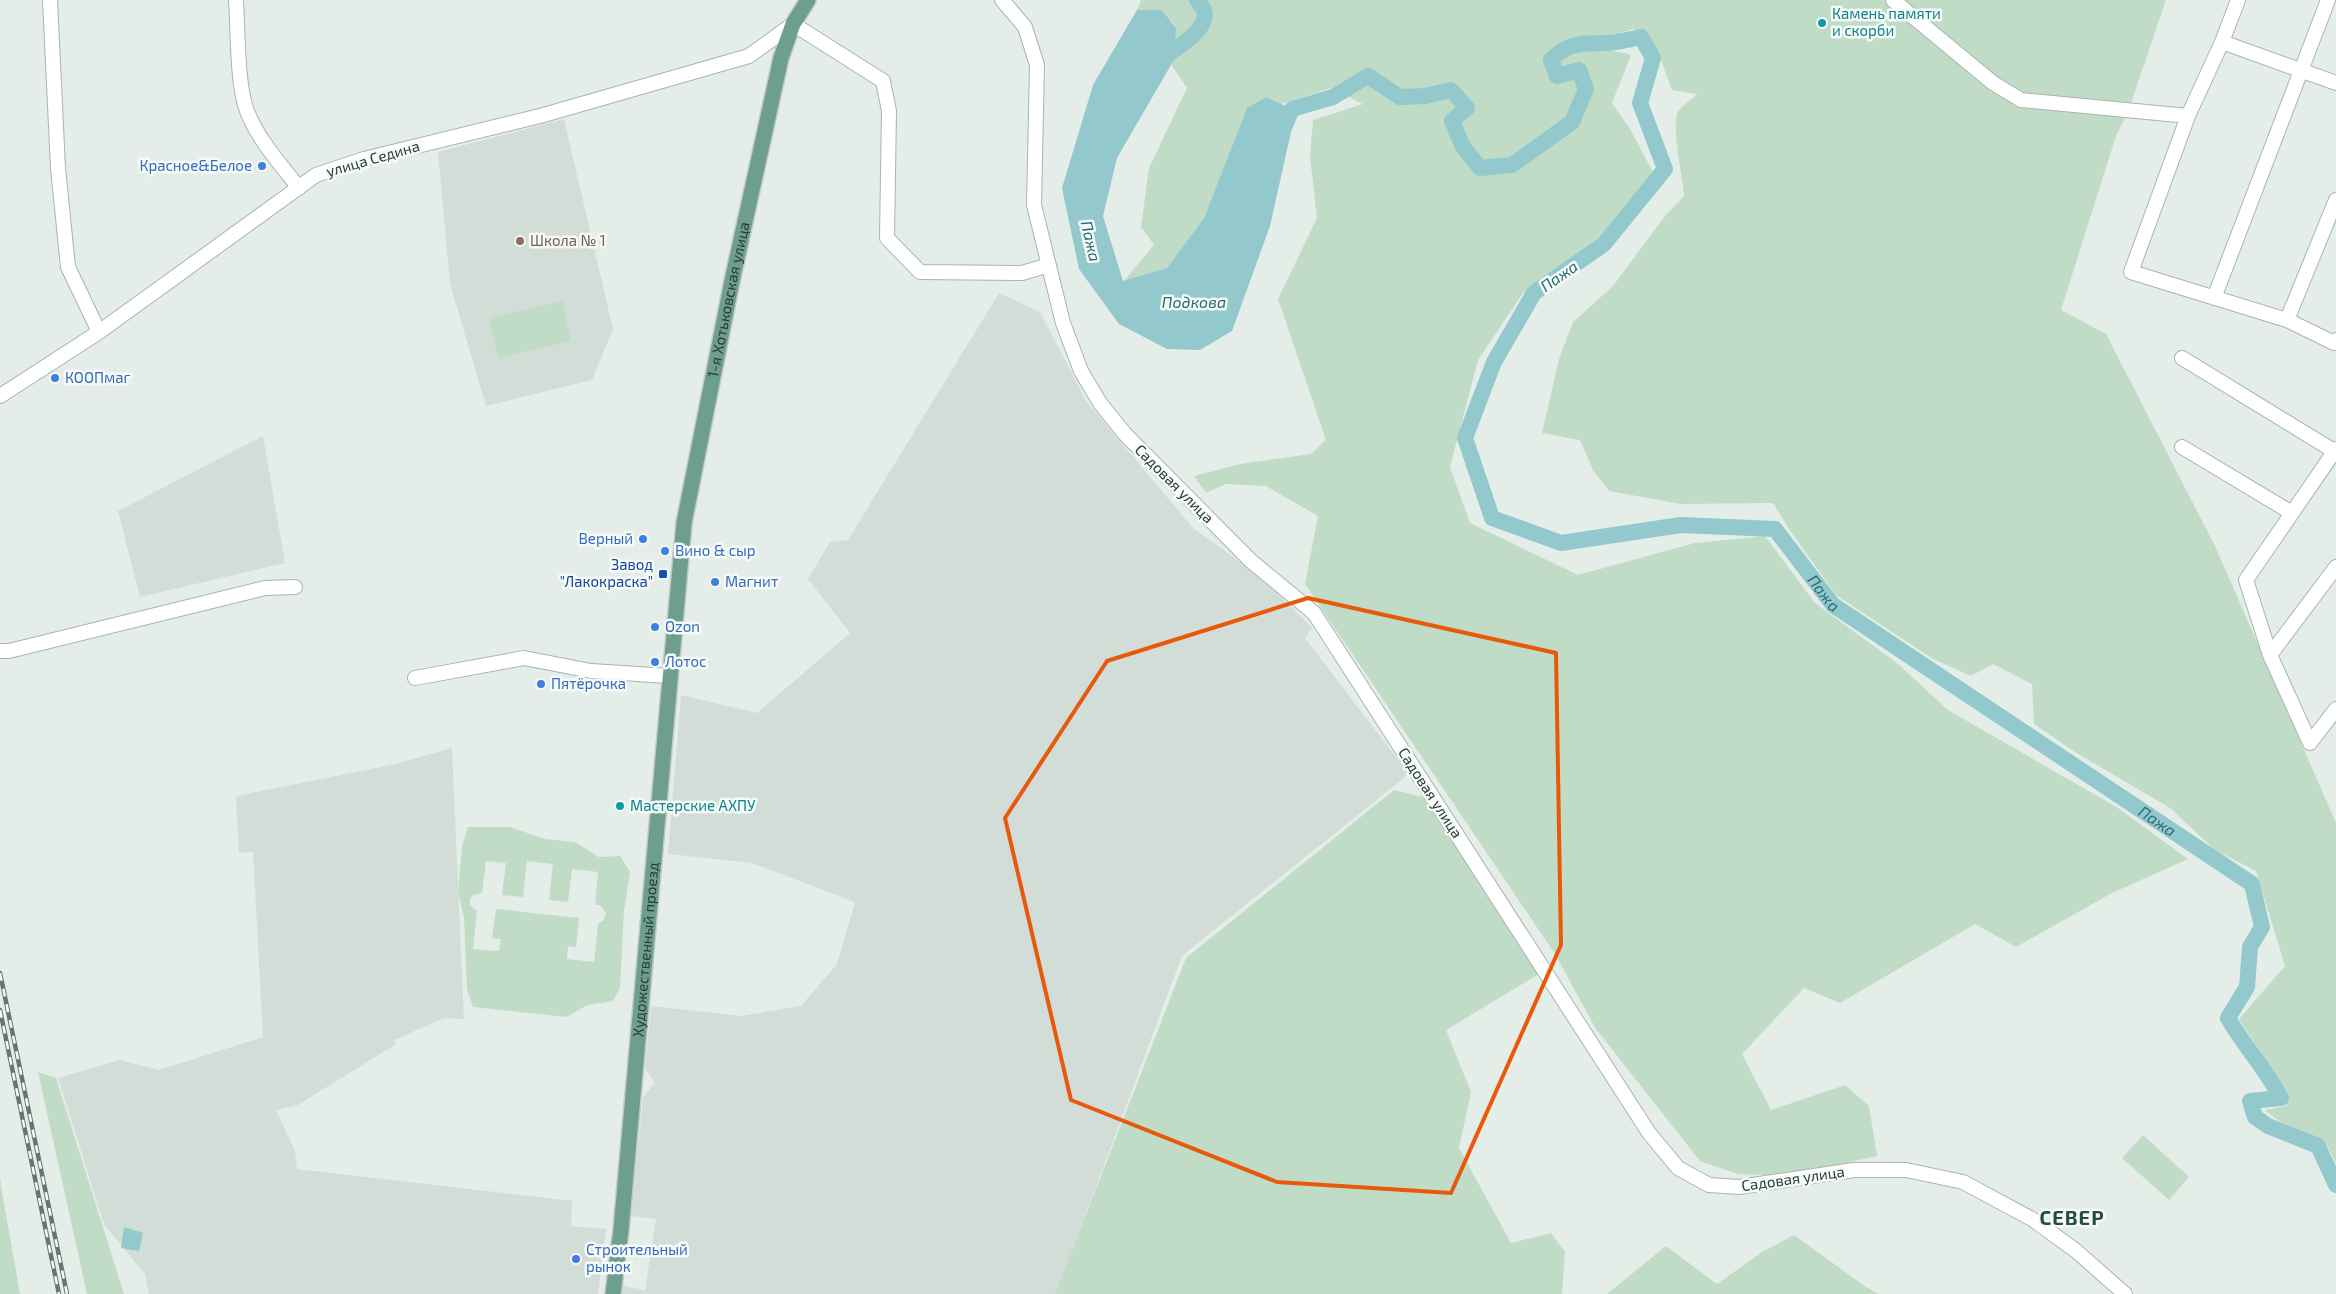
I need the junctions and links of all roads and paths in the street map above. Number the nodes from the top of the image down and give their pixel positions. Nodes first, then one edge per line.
1 (50, 0) edge
2 (236, 0) edge
3 (808, 0) edge
4 (1002, 0) edge
5 (1893, 0) edge
6 (2238, 0) edge
7 (2328, 0) edge
8 (793, 24) junction
9 (2222, 42) junction
10 (2302, 71) junction
11 (2336, 83) edge
12 (2188, 116) junction
13 (299, 188) junction
14 (2336, 200) edge
15 (1049, 265) junction
16 (2214, 298) junction
17 (2287, 320) junction
18 (99, 332) junction
19 (2336, 340) edge
20 (2182, 358) dead end
21 (0, 396) edge
22 (2182, 447) dead end
23 (2335, 450) edge
24 (2292, 513) junction
25 (2336, 567) edge
26 (295, 587) dead end
27 (675, 605) joint
28 (0, 651) edge
29 (2270, 655) junction
30 (669, 676) junction
31 (415, 678) dead end
32 (2336, 709) edge
33 (613, 1294) edge
34 (2125, 1294) edge

1 - 18 street
2 - 13 street
3 - 8 main road, 1-я Хотьковская улица
4 - 15 street, Садовая улица
5 - 12 street
6 - 9 street
7 - 10 street
8 - 13 street, улица Седина
8 - 15 street
8 - 27 main road, 1-я Хотьковская улица
9 - 10 street
9 - 12 street
10 - 11 street
10 - 16 street
12 - 16 street
13 - 18 street, улица Седина
14 - 17 street
15 - 34 street, Садовая улица
16 - 17 street
17 - 19 street
18 - 21 street, улица Седина
20 - 23 street
22 - 24 street
23 - 24 street
24 - 29 street
25 - 29 street
26 - 28 street
27 - 30 main road, Художественный проезд
29 - 32 street
30 - 31 street
30 - 33 main road, Художественный проезд

